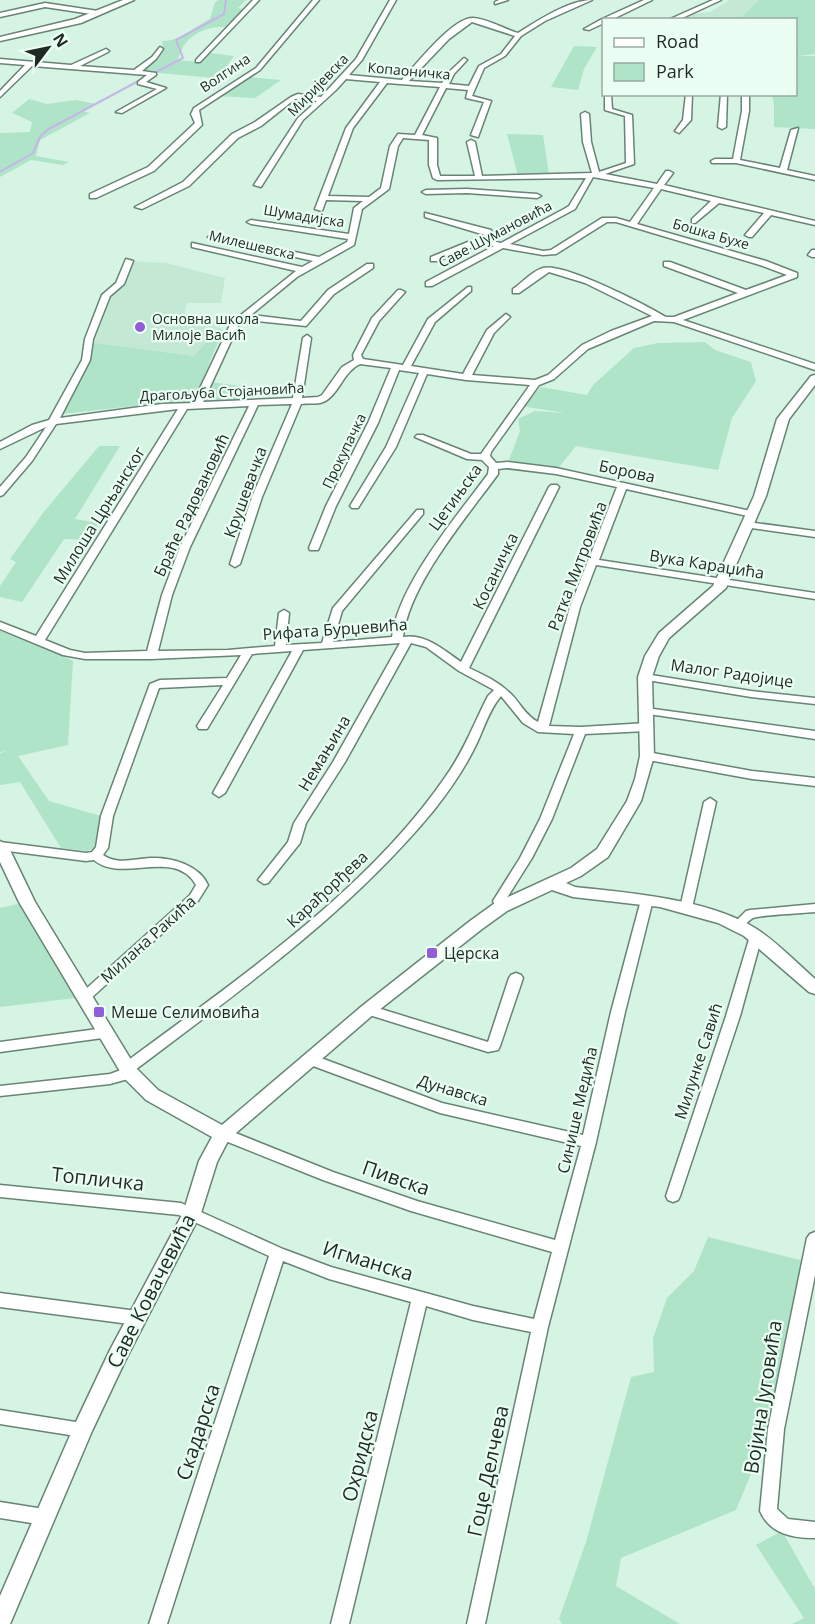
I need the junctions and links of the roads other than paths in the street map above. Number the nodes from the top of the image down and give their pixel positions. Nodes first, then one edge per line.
1 (130, 0) edge
2 (256, 0) edge
3 (316, 0) edge
4 (393, 0) edge
5 (505, 0) edge
6 (589, 0) edge
7 (649, 0) edge
8 (718, 0) edge
9 (40, 3) edge
10 (497, 3) dead end
11 (98, 13) junction
12 (0, 15) edge
13 (608, 18) edge
14 (676, 18) edge
15 (602, 21) edge
16 (587, 29) dead end
17 (519, 35) junction
18 (0, 39) edge
19 (160, 49) dead end
20 (106, 51) dead end
21 (464, 60) dead end
22 (198, 61) dead end
23 (0, 62) edge
24 (30, 64) junction
25 (73, 67) junction
26 (136, 72) junction
27 (344, 77) junction
28 (384, 82) junction
29 (404, 83) junction
30 (443, 87) junction
31 (471, 88) junction
32 (0, 95) edge
33 (608, 96) edge
34 (688, 96) edge
35 (724, 96) edge
36 (744, 96) edge
37 (321, 99) junction
38 (120, 111) dead end
39 (585, 114) dead end
40 (722, 127) dead end
41 (795, 130) dead end
42 (679, 131) dead end
43 (418, 135) junction
44 (715, 161) dead end
45 (735, 161) junction
46 (783, 172) junction
47 (669, 174) dead end
48 (593, 175) junction
49 (479, 177) junction
50 (815, 178) edge
51 (258, 185) dead end
52 (661, 187) junction
53 (541, 190) junction
54 (426, 192) dead end
55 (93, 196) dead end
56 (322, 198) junction
57 (367, 199) junction
58 (717, 200) junction
59 (139, 207) dead end
60 (319, 208) dead end
61 (769, 212) junction
62 (428, 215) dead end
63 (695, 221) dead end
64 (251, 222) dead end
65 (815, 223) edge
66 (632, 225) junction
67 (749, 234) dead end
68 (212, 237) dead end
69 (353, 237) junction
70 (479, 241) junction
71 (195, 245) dead end
72 (503, 245) junction
73 (434, 259) dead end
74 (320, 260) junction
75 (129, 261) dead end
76 (667, 264) dead end
77 (370, 266) dead end
78 (303, 270) junction
79 (429, 284) dead end
80 (468, 289) dead end
81 (516, 291) dead end
82 (402, 292) dead end
83 (746, 292) junction
84 (245, 317) junction
85 (506, 317) dead end
86 (663, 318) junction
87 (675, 320) junction
88 (307, 338) dead end
89 (359, 361) junction
90 (401, 366) junction
91 (815, 367) edge
92 (424, 371) junction
93 (466, 377) junction
94 (815, 378) edge
95 (536, 383) junction
96 (297, 402) junction
97 (254, 404) junction
98 (197, 405) junction
99 (184, 406) junction
100 (52, 422) junction
101 (420, 437) dead end
102 (0, 446) edge
103 (485, 457) junction
104 (494, 466) junction
105 (623, 485) junction
106 (554, 487) dead end
107 (0, 493) edge
108 (355, 506) dead end
109 (420, 512) dead end
110 (750, 519) junction
111 (815, 534) edge
112 (314, 548) dead end
113 (594, 562) junction
114 (235, 564) dead end
115 (723, 581) junction
116 (815, 596) edge
117 (284, 613) dead end
118 (0, 625) edge
119 (403, 639) junction
120 (39, 640) junction
121 (326, 646) junction
122 (299, 648) junction
123 (280, 649) junction
124 (248, 652) junction
125 (151, 656) junction
126 (463, 669) junction
127 (645, 677) junction
128 (230, 681) junction
129 (501, 690) junction
130 (815, 701) edge
131 (646, 711) junction
132 (203, 726) dead end
133 (647, 727) junction
134 (542, 729) junction
135 (581, 731) junction
136 (815, 735) edge
137 (647, 756) junction
138 (815, 782) edge
139 (219, 793) dead end
140 (710, 802) dead end
141 (0, 846) edge
142 (96, 855) junction
143 (264, 880) dead end
144 (553, 884) junction
145 (647, 900) junction
146 (501, 907) junction
147 (686, 908) junction
148 (815, 908) edge
149 (738, 925) junction
150 (756, 936) junction
151 (516, 978) dead end
152 (815, 988) edge
153 (84, 997) junction
154 (368, 1010) junction
155 (105, 1033) junction
156 (0, 1047) edge
157 (310, 1059) junction
158 (128, 1071) junction
159 (0, 1091) edge
160 (222, 1134) junction
161 (589, 1142) junction
162 (0, 1191) edge
163 (673, 1196) dead end
164 (192, 1213) junction
165 (815, 1238) edge
166 (560, 1248) junction
167 (278, 1253) junction
168 (420, 1299) junction
169 (0, 1300) edge
170 (137, 1318) junction
171 (540, 1327) junction
172 (0, 1417) edge
173 (82, 1430) junction
174 (0, 1510) edge
175 (44, 1517) junction
176 (815, 1530) edge
177 (0, 1622) edge
178 (158, 1624) edge
179 (340, 1624) edge
180 (476, 1624) edge

1 - 11 street
2 - 22 street
3 - 55 street, Волгина
4 - 27 street, Миријевска
5 - 10 street
6 - 17 street, Копаоничка
7 - 13 street
8 - 14 street
9 - 11 street
9 - 12 street
11 - 18 street
15 - 16 street
17 - 29 street
17 - 31 street, Копаоничка
19 - 26 street
20 - 25 street
21 - 30 street
23 - 24 street
24 - 25 street
24 - 32 street
25 - 26 street
26 - 38 street
27 - 28 street, Копаоничка
27 - 37 street, Миријевска
28 - 29 street, Копаоничка
28 - 56 street
29 - 30 street, Копаоничка
30 - 31 street, Копаоничка
30 - 43 street
31 - 49 street, Копаоничка
33 - 48 street
34 - 42 street
35 - 40 street
36 - 45 street
37 - 51 street, Миријевска
37 - 59 street
39 - 48 street
41 - 46 street
43 - 49 street
43 - 57 street
44 - 45 street
45 - 46 street
46 - 50 street
47 - 52 street
48 - 52 street
48 - 53 street
48 - 72 street, Саве Шумановића
49 - 53 street
52 - 58 street
52 - 66 street
53 - 54 street
56 - 57 street
56 - 60 street
57 - 69 street
58 - 61 street
58 - 63 street
61 - 65 street
61 - 67 street
62 - 70 street
64 - 69 street, Шумадијска
66 - 72 street, Бошка Бухе
66 - 83 street, Бошка Бухе
68 - 74 street
69 - 74 street
70 - 72 street, Бошка Бухе
70 - 73 street
71 - 78 street, Милешевска
72 - 79 street, Саве Шумановића
74 - 78 street
75 - 100 street
76 - 83 street
77 - 84 street
78 - 84 street
80 - 90 street, Прокупачка
81 - 86 street
82 - 89 street
83 - 87 street, Бошка Бухе
84 - 98 street
85 - 93 street
86 - 87 street
86 - 95 street
87 - 91 street
88 - 96 street, Крушевачка
89 - 90 street
89 - 96 street, Драгољуба Стојановића
90 - 92 street
90 - 112 street, Прокупачка
92 - 93 street
92 - 108 street
93 - 95 street
94 - 110 street, Саве Ковачевића
95 - 103 street, Цетињска
96 - 97 street, Драгољуба Стојановића
96 - 114 street, Крушевачка
97 - 98 street, Драгољуба Стојановића
97 - 125 street, Браће Радовановић
98 - 99 street, Драгољуба Стојановића
99 - 100 street, Драгољуба Стојановића
99 - 120 street, Милоша Црњанског
100 - 102 street, Драгољуба Стојановића
100 - 107 street
101 - 103 street
103 - 104 street, Цетињска
104 - 105 street, Борова
104 - 119 street, Цетињска
105 - 110 street, Борова
105 - 113 street, Ратка Митровића
106 - 126 street, Косаничка
109 - 121 street
110 - 111 street, Борова
110 - 115 street, Саве Ковачевића
113 - 115 street, Вука Караџића
113 - 134 street, Ратка Митровића
115 - 116 street, Вука Караџића
115 - 127 street, Саве Ковачевића
117 - 123 street
118 - 120 street, Рифата Бурџевића
119 - 121 street, Рифата Бурџевића
119 - 126 street, Рифата Бурџевића
119 - 143 street, Немањина
120 - 125 street, Рифата Бурџевића
121 - 122 street, Рифата Бурџевића
122 - 123 street, Рифата Бурџевића
122 - 139 street
123 - 124 street, Рифата Бурџевића
124 - 125 street, Рифата Бурџевића
124 - 128 street
126 - 129 street, Рифата Бурџевића
127 - 130 street, Малог Радојице
127 - 131 street, Саве Ковачевића
128 - 132 street
128 - 142 street
129 - 134 street, Рифата Бурџевића
129 - 158 street, Карађорђева
131 - 133 street, Саве Ковачевића
131 - 136 street
133 - 135 street
133 - 137 street, Саве Ковачевића
134 - 135 street
135 - 146 street
137 - 138 street
137 - 144 street, Саве Ковачевића
140 - 147 street
141 - 142 street
141 - 153 street, Милана Ракића
142 - 153 street, Милана Ракића
144 - 145 street
144 - 146 street, Саве Ковачевића
145 - 147 street
145 - 161 street, Синише Медића
146 - 154 street, Саве Ковачевића
147 - 149 street
148 - 149 street
149 - 150 street
150 - 152 street
150 - 163 street, Милунке Савић
151 - 154 street
153 - 155 street, Милана Ракића
154 - 157 street, Саве Ковачевића
155 - 156 street
155 - 158 street, Милана Ракића
157 - 160 street, Саве Ковачевића
157 - 161 street, Дунавска
158 - 159 street
158 - 160 street, Милана Ракића
160 - 164 street, Саве Ковачевића
160 - 166 street, Пивска
161 - 166 street, Синише Медића
162 - 164 street, Топличка
164 - 167 street, Игманска
164 - 170 street, Саве Ковачевића
165 - 176 street, Војина Југовића
166 - 171 street, Синише Медића
167 - 168 street, Игманска
167 - 178 street, Скадарска
168 - 171 street, Игманска
168 - 179 street, Охридска
169 - 170 street
170 - 173 street, Саве Ковачевића
171 - 180 street, Гоце Делчева
172 - 173 street
173 - 175 street, Саве Ковачевића
174 - 175 street
175 - 177 street, Саве Ковачевића

